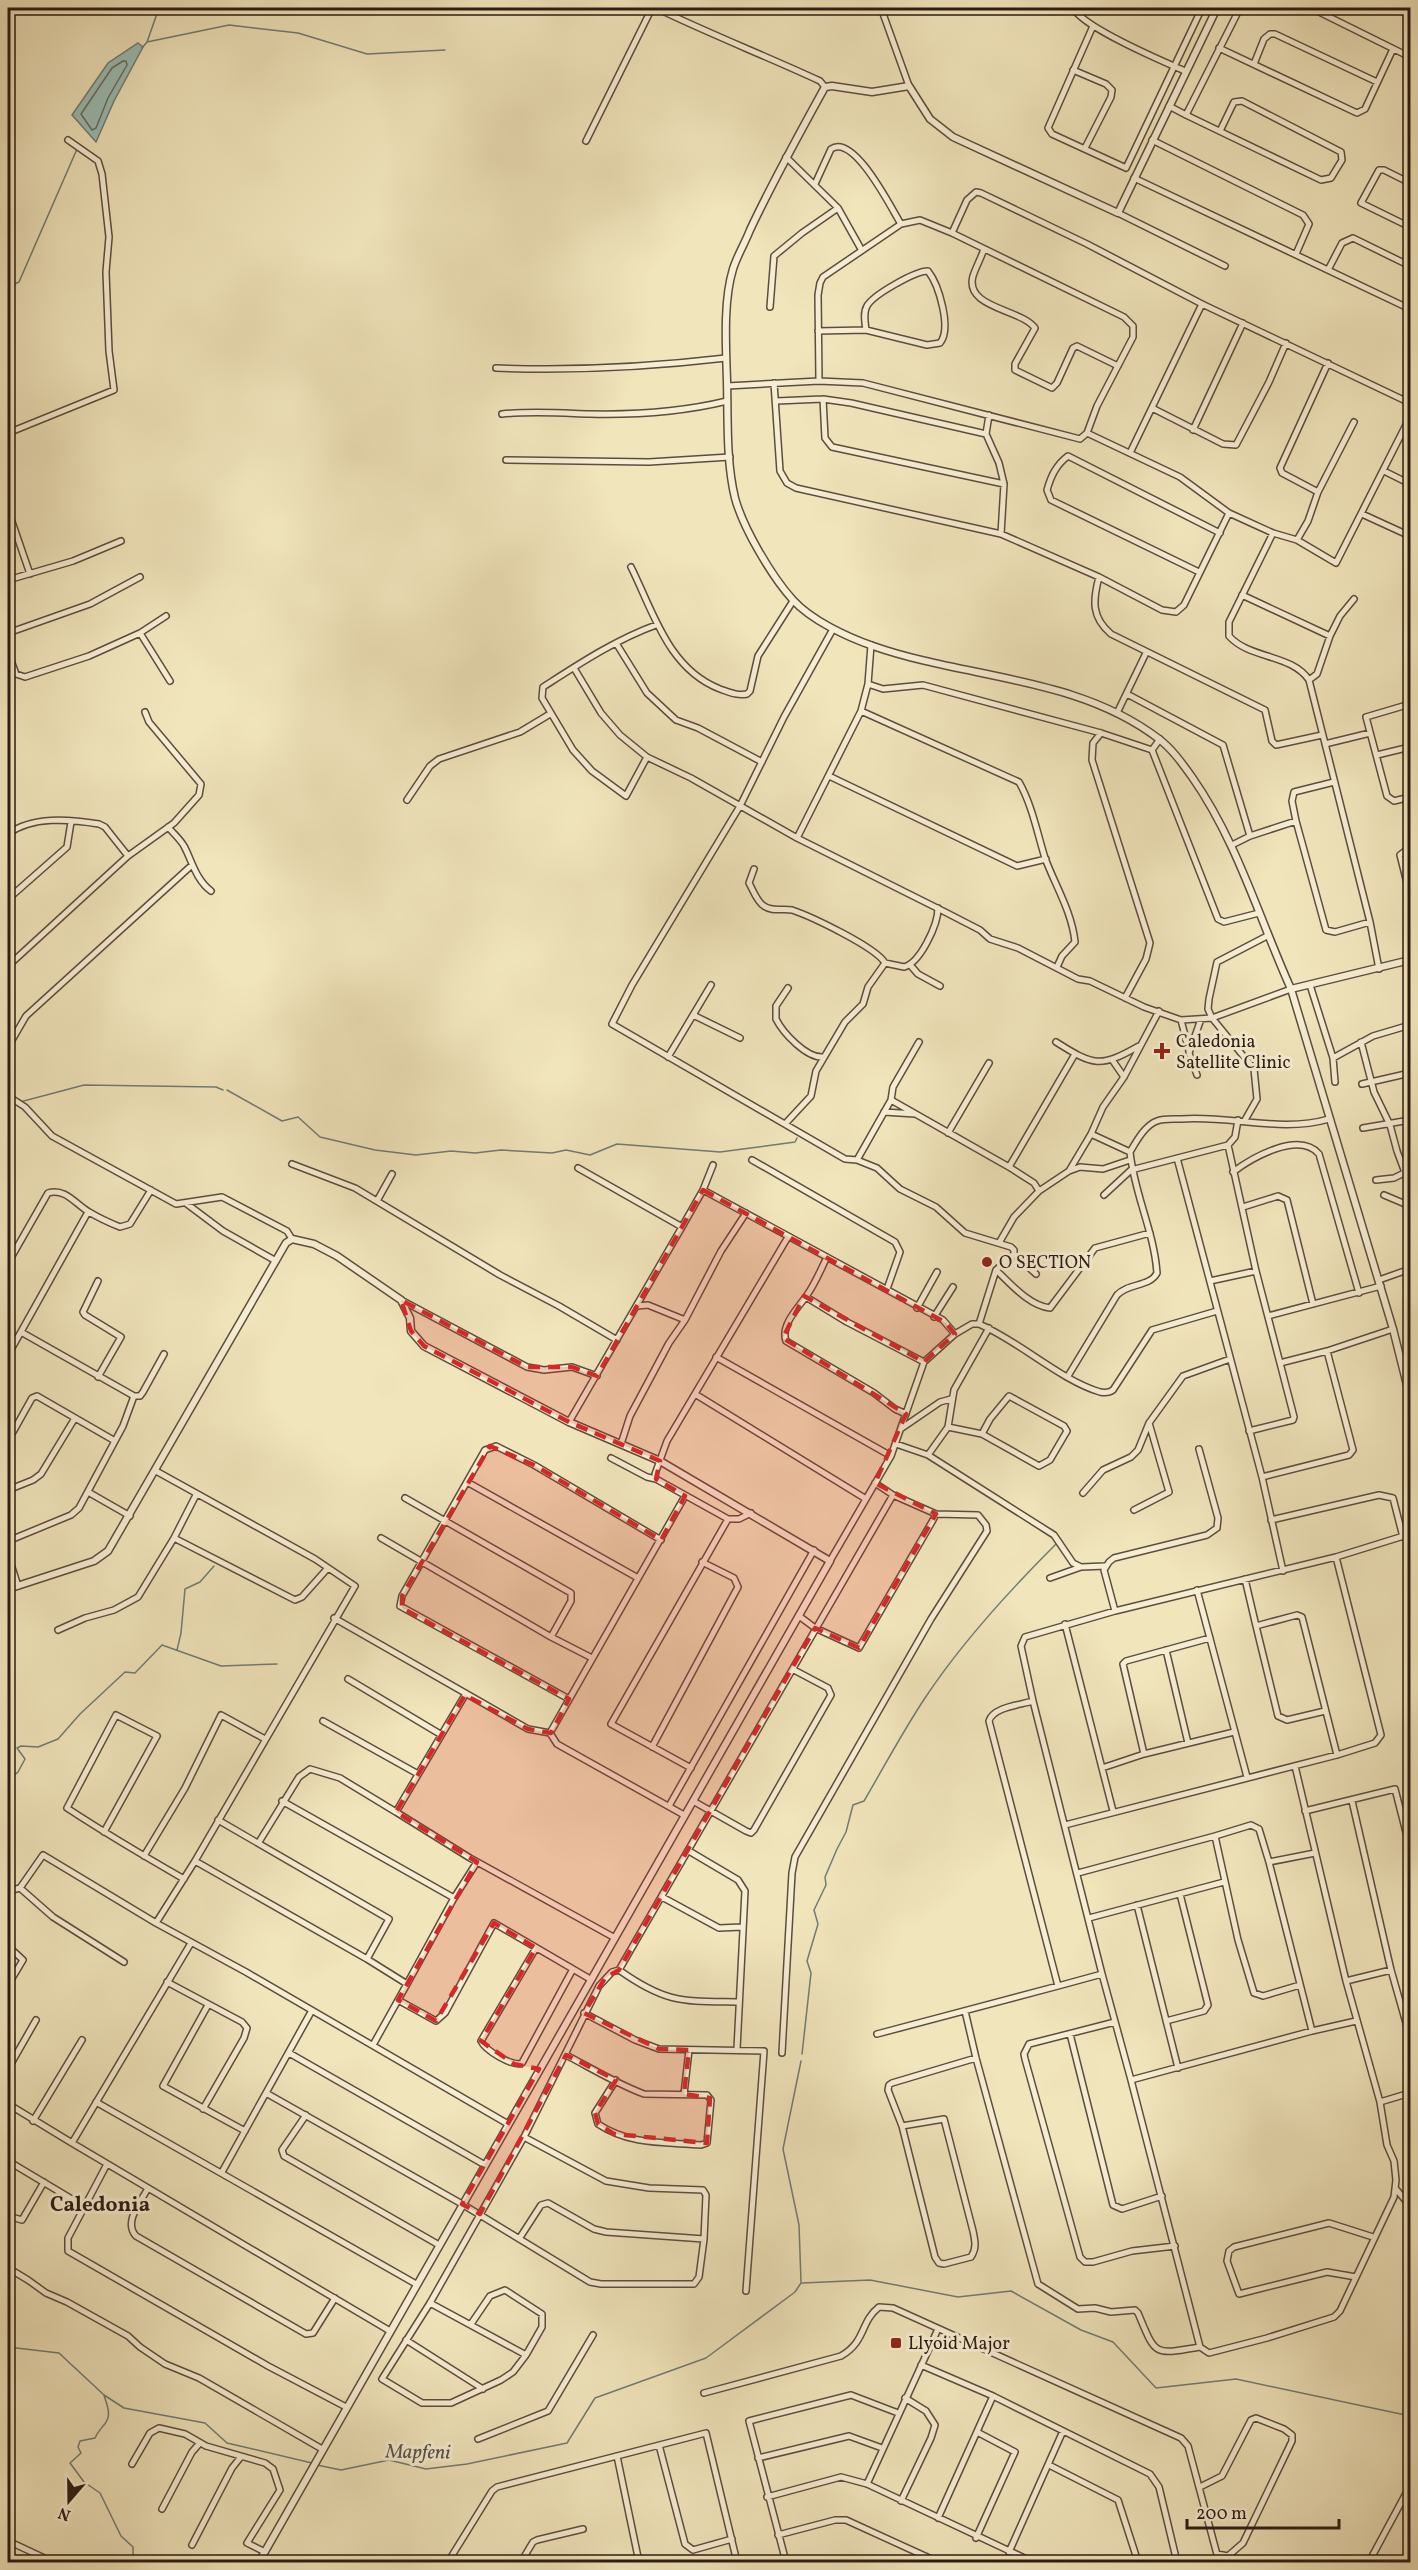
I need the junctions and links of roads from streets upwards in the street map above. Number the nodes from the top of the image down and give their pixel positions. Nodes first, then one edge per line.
1 (652, 8) edge
2 (656, 8) edge
3 (881, 8) edge
4 (1073, 8) edge
5 (1202, 8) edge
6 (1217, 8) edge
7 (1240, 8) edge
8 (1311, 8) edge
9 (1094, 26) junction
10 (1220, 48) junction
11 (1393, 49) junction
12 (1410, 57) edge
13 (1254, 64) junction
14 (1174, 66) junction
15 (1073, 70) junction
16 (1185, 71) junction
17 (1377, 82) junction
18 (909, 86) junction
19 (825, 87) junction
20 (1169, 106) junction
21 (1186, 114) junction
22 (1220, 131) junction
23 (68, 140) dead end
24 (1152, 140) junction
25 (586, 141) dead end
26 (1085, 148) junction
27 (786, 157) junction
28 (1134, 178) junction
29 (1410, 183) edge
30 (815, 184) junction
31 (838, 208) junction
32 (1118, 213) junction
33 (901, 224) junction
34 (1410, 226) edge
35 (952, 233) junction
36 (861, 249) junction
37 (984, 249) junction
38 (1296, 254) junction
39 (1225, 266) dead end
40 (1410, 266) edge
41 (1328, 270) junction
42 (1202, 304) junction
43 (770, 307) dead end
44 (1410, 309) edge
45 (1243, 323) junction
46 (866, 330) junction
47 (818, 332) junction
48 (1286, 343) junction
49 (726, 358) junction
50 (1328, 363) junction
51 (1118, 366) junction
52 (496, 369) dead end
53 (819, 381) junction
54 (774, 383) junction
55 (727, 386) junction
56 (823, 399) junction
57 (727, 401) junction
58 (776, 401) junction
59 (1410, 403) edge
60 (1152, 408) junction
61 (502, 414) dead end
62 (989, 415) junction
63 (1410, 417) edge
64 (1354, 423) dead end
65 (1408, 429) edge
66 (1193, 430) junction
67 (8, 433) edge
68 (1087, 433) junction
69 (986, 434) junction
70 (1130, 453) junction
71 (730, 457) junction
72 (506, 460) dead end
73 (1384, 471) junction
74 (1004, 484) junction
75 (1410, 484) edge
76 (1318, 492) junction
77 (8, 510) edge
78 (1229, 513) junction
79 (1362, 514) junction
80 (1220, 533) junction
81 (1273, 533) junction
82 (1001, 534) junction
83 (1410, 536) edge
84 (1297, 540) junction
85 (121, 541) dead end
86 (631, 567) dead end
87 (1199, 572) junction
88 (30, 574) junction
89 (140, 577) dead end
90 (1099, 577) junction
91 (8, 580) edge
92 (1242, 595) junction
93 (1354, 599) dead end
94 (794, 601) junction
95 (166, 616) dead end
96 (656, 625) junction
97 (833, 629) junction
98 (8, 633) edge
99 (140, 633) junction
100 (1330, 636) junction
101 (616, 643) junction
102 (870, 645) junction
103 (8, 652) edge
104 (1146, 653) junction
105 (574, 668) junction
106 (1309, 680) junction
107 (170, 681) dead end
108 (868, 684) junction
109 (1127, 694) junction
110 (1410, 704) edge
111 (861, 711) junction
112 (145, 712) dead end
113 (1117, 713) junction
114 (550, 714) junction
115 (1101, 732) junction
116 (1370, 733) junction
117 (1322, 735) junction
118 (1160, 740) junction
119 (1325, 744) junction
120 (1410, 747) edge
121 (1152, 750) junction
122 (1377, 755) junction
123 (647, 757) junction
124 (762, 762) junction
125 (829, 776) junction
126 (1334, 782) junction
127 (1410, 797) edge
128 (407, 800) dead end
129 (740, 806) junction
130 (1296, 821) junction
131 (71, 822) junction
132 (168, 827) junction
133 (8, 834) edge
134 (1250, 836) junction
135 (797, 838) junction
136 (1232, 845) junction
137 (1410, 847) edge
138 (128, 856) junction
139 (1046, 860) junction
140 (192, 865) junction
141 (754, 869) dead end
142 (211, 891) dead end
143 (1410, 895) edge
144 (8, 899) edge
145 (938, 908) junction
146 (945, 912) junction
147 (1258, 913) junction
148 (938, 917) junction
149 (1370, 922) junction
150 (1267, 936) junction
151 (1410, 960) edge
152 (885, 963) junction
153 (8, 966) edge
154 (911, 966) junction
155 (1057, 967) junction
156 (1379, 969) junction
157 (711, 985) dead end
158 (1310, 985) junction
159 (940, 986) dead end
160 (788, 988) dead end
161 (1291, 989) junction
162 (1125, 999) junction
163 (1158, 1011) junction
164 (693, 1015) junction
165 (1212, 1018) junction
166 (1201, 1019) junction
167 (1181, 1020) junction
168 (1410, 1025) edge
169 (740, 1038) dead end
170 (919, 1042) dead end
171 (1056, 1042) dead end
172 (1361, 1042) junction
173 (1140, 1046) junction
174 (8, 1047) edge
175 (1189, 1053) junction
176 (1075, 1054) junction
177 (668, 1057) junction
178 (824, 1057) junction
179 (1333, 1058) junction
180 (1113, 1061) junction
181 (989, 1063) dead end
182 (1410, 1073) edge
183 (1197, 1076) dead end
184 (1124, 1077) junction
185 (1335, 1082) dead end
186 (1371, 1082) junction
187 (1362, 1084) dead end
188 (8, 1096) edge
189 (891, 1100) junction
190 (884, 1112) junction
191 (916, 1114) junction
192 (1329, 1119) junction
193 (1238, 1120) junction
194 (1245, 1120) junction
195 (1410, 1120) edge
196 (785, 1124) junction
197 (1390, 1125) junction
198 (1364, 1128) dead end
199 (948, 1133) junction
200 (1091, 1134) junction
201 (1228, 1145) junction
202 (1130, 1152) junction
203 (1177, 1158) junction
204 (752, 1160) dead end
205 (857, 1160) junction
206 (1130, 1160) junction
207 (292, 1164) dead end
208 (713, 1166) dead end
209 (1009, 1167) junction
210 (578, 1168) dead end
211 (1131, 1170) junction
212 (1408, 1170) edge
213 (1069, 1171) junction
214 (1233, 1172) junction
215 (393, 1174) dead end
216 (1376, 1180) dead end
217 (1410, 1186) edge
218 (151, 1190) junction
219 (703, 1190) junction
220 (1039, 1191) junction
221 (1104, 1195) dead end
222 (1384, 1195) dead end
223 (377, 1201) junction
224 (187, 1204) junction
225 (1410, 1206) edge
226 (1243, 1207) junction
227 (88, 1212) junction
228 (746, 1213) junction
229 (682, 1227) junction
230 (1150, 1233) junction
231 (788, 1237) junction
232 (292, 1239) junction
233 (999, 1243) junction
234 (1014, 1254) junction
235 (827, 1257) junction
236 (276, 1261) junction
237 (8, 1263) edge
238 (1410, 1269) edge
239 (996, 1270) junction
240 (1256, 1271) junction
241 (937, 1272) dead end
242 (1036, 1274) dead end
243 (98, 1281) dead end
244 (1210, 1281) junction
245 (1380, 1283) junction
246 (953, 1287) dead end
247 (887, 1289) junction
248 (1359, 1293) junction
249 (806, 1297) junction
250 (401, 1300) junction
251 (1313, 1304) junction
252 (637, 1306) junction
253 (917, 1308) junction
254 (1217, 1311) junction
255 (1268, 1316) junction
256 (934, 1317) junction
257 (685, 1320) junction
258 (979, 1324) junction
259 (989, 1328) junction
260 (1393, 1329) junction
261 (21, 1332) junction
262 (955, 1334) junction
263 (617, 1340) junction
264 (1327, 1351) junction
265 (164, 1354) dead end
266 (8, 1355) edge
267 (716, 1357) junction
268 (1230, 1359) junction
269 (924, 1362) junction
270 (1280, 1363) junction
271 (597, 1376) junction
272 (1068, 1376) junction
273 (98, 1377) junction
274 (695, 1394) junction
275 (134, 1396) junction
276 (1410, 1397) edge
277 (951, 1400) junction
278 (906, 1414) junction
279 (75, 1418) junction
280 (569, 1422) junction
281 (1149, 1423) junction
282 (948, 1427) junction
283 (902, 1428) junction
284 (1249, 1431) junction
285 (982, 1434) junction
286 (8, 1438) edge
287 (115, 1441) junction
288 (621, 1444) junction
289 (896, 1444) junction
290 (1199, 1449) dead end
291 (928, 1455) junction
292 (891, 1456) junction
293 (611, 1458) dead end
294 (660, 1461) junction
295 (156, 1471) junction
296 (1262, 1477) junction
297 (656, 1479) junction
298 (467, 1482) junction
299 (875, 1483) junction
300 (8, 1490) edge
301 (88, 1491) junction
302 (1083, 1493) dead end
303 (196, 1495) junction
304 (893, 1495) junction
305 (685, 1496) junction
306 (405, 1498) dead end
307 (866, 1498) junction
308 (1134, 1510) dead end
309 (751, 1513) junction
310 (936, 1514) junction
311 (130, 1516) junction
312 (728, 1519) junction
313 (1271, 1520) junction
314 (445, 1521) junction
315 (1410, 1534) edge
316 (1403, 1537) junction
317 (174, 1538) junction
318 (381, 1538) dead end
319 (660, 1540) junction
320 (8, 1541) edge
321 (814, 1550) junction
322 (8, 1555) edge
323 (1336, 1557) junction
324 (830, 1561) junction
325 (702, 1562) junction
326 (422, 1563) junction
327 (1105, 1566) junction
328 (1081, 1567) junction
329 (327, 1569) junction
330 (1283, 1571) junction
331 (638, 1578) junction
332 (1050, 1578) dead end
333 (1245, 1579) junction
334 (18, 1586) junction
335 (8, 1589) edge
336 (1197, 1590) junction
337 (1114, 1611) junction
338 (799, 1616) junction
339 (334, 1618) junction
340 (1065, 1624) junction
341 (1256, 1626) junction
342 (816, 1628) junction
343 (57, 1630) dead end
344 (551, 1637) junction
345 (1210, 1638) junction
346 (1166, 1650) junction
347 (592, 1658) junction
348 (794, 1670) junction
349 (348, 1679) dead end
350 (465, 1695) junction
351 (569, 1699) junction
352 (1033, 1701) junction
353 (1325, 1711) junction
354 (323, 1721) dead end
355 (1234, 1732) junction
356 (550, 1733) junction
357 (441, 1734) junction
358 (265, 1738) junction
359 (1188, 1743) junction
360 (652, 1747) junction
361 (1144, 1754) junction
362 (1338, 1755) junction
363 (1295, 1766) junction
364 (691, 1768) junction
365 (1102, 1768) junction
366 (418, 1774) junction
367 (1247, 1777) junction
368 (282, 1801) junction
369 (693, 1801) junction
370 (1352, 1801) junction
371 (669, 1806) junction
372 (1113, 1811) junction
373 (1305, 1811) junction
374 (396, 1812) junction
375 (712, 1812) junction
376 (684, 1815) junction
377 (1407, 1819) edge
378 (218, 1820) junction
379 (1065, 1825) junction
380 (104, 1832) junction
381 (1215, 1836) junction
382 (259, 1842) junction
383 (1410, 1848) edge
384 (689, 1851) junction
385 (1315, 1853) junction
386 (144, 1856) junction
387 (195, 1861) junction
388 (477, 1862) junction
389 (1269, 1862) junction
390 (1078, 1873) junction
391 (184, 1879) junction
392 (1224, 1882) junction
393 (20, 1888) junction
394 (8, 1891) edge
395 (1180, 1894) junction
396 (662, 1897) junction
397 (454, 1898) junction
398 (1137, 1905) junction
399 (1089, 1918) junction
400 (156, 1923) junction
401 (742, 1928) junction
402 (615, 1938) junction
403 (191, 1943) junction
404 (8, 1946) edge
405 (536, 1948) junction
406 (367, 1959) junction
407 (124, 1962) dead end
408 (573, 1969) junction
409 (619, 1970) junction
410 (1392, 1970) junction
411 (1102, 1974) junction
412 (591, 1979) junction
413 (1346, 1981) junction
414 (167, 1982) junction
415 (407, 1984) junction
416 (8, 1985) edge
417 (1300, 1985) junction
418 (1058, 1986) junction
419 (398, 2000) junction
420 (739, 2002) junction
421 (208, 2005) junction
422 (965, 2011) junction
423 (311, 2012) junction
424 (584, 2013) junction
425 (36, 2020) dead end
426 (1166, 2021) junction
427 (1356, 2021) junction
428 (1115, 2022) junction
429 (1312, 2031) junction
430 (877, 2034) dead end
431 (1070, 2034) junction
432 (1410, 2037) edge
433 (82, 2040) dead end
434 (373, 2045) junction
435 (737, 2049) junction
436 (689, 2050) junction
437 (289, 2053) junction
438 (783, 2053) dead end
439 (566, 2055) junction
440 (976, 2058) junction
441 (1179, 2068) junction
442 (8, 2069) edge
443 (616, 2080) junction
444 (1131, 2080) junction
445 (266, 2093) junction
446 (1410, 2093) edge
447 (684, 2094) junction
448 (96, 2102) junction
449 (1380, 2103) junction
450 (8, 2104) edge
451 (203, 2109) junction
452 (306, 2115) junction
453 (33, 2121) junction
454 (508, 2124) junction
455 (902, 2126) junction
456 (245, 2131) junction
457 (525, 2137) junction
458 (72, 2143) junction
459 (8, 2162) edge
460 (107, 2164) junction
461 (485, 2165) junction
462 (222, 2172) junction
463 (44, 2182) junction
464 (148, 2188) junction
465 (1396, 2189) junction
466 (1162, 2196) junction
467 (462, 2204) junction
468 (1410, 2206) edge
469 (85, 2207) junction
470 (480, 2214) junction
471 (8, 2216) edge
472 (1373, 2237) junction
473 (519, 2239) junction
474 (704, 2239) junction
475 (438, 2245) junction
476 (1174, 2246) junction
477 (8, 2268) edge
478 (1356, 2277) junction
479 (416, 2284) junction
480 (746, 2291) dead end
481 (335, 2298) junction
482 (430, 2303) junction
483 (471, 2324) junction
484 (938, 2329) junction
485 (390, 2331) junction
486 (593, 2335) dead end
487 (406, 2340) junction
488 (1200, 2347) junction
489 (526, 2355) junction
490 (921, 2365) junction
491 (483, 2389) junction
492 (704, 2393) dead end
493 (993, 2396) junction
494 (906, 2398) junction
495 (346, 2407) junction
496 (898, 2413) junction
497 (1063, 2431) junction
498 (977, 2432) junction
499 (478, 2439) dead end
500 (199, 2444) junction
501 (659, 2445) junction
502 (882, 2448) junction
503 (322, 2449) junction
504 (617, 2456) junction
505 (240, 2458) junction
506 (758, 2458) junction
507 (132, 2464) dead end
508 (1049, 2465) junction
509 (867, 2484) junction
510 (1410, 2486) edge
511 (1200, 2487) junction
512 (767, 2497) junction
513 (901, 2501) junction
514 (162, 2509) dead end
515 (938, 2518) junction
516 (583, 2529) dead end
517 (778, 2535) junction
518 (976, 2538) junction
519 (732, 2539) junction
520 (8, 2541) edge
521 (192, 2545) dead end
522 (265, 2552) junction
523 (1009, 2552) junction
524 (1217, 2554) junction
525 (53, 2562) edge
526 (259, 2562) edge
527 (448, 2562) edge
528 (521, 2562) edge
529 (638, 2562) edge
530 (737, 2562) edge
531 (786, 2562) edge
532 (938, 2562) edge
533 (1033, 2562) edge
534 (1138, 2562) edge
535 (1177, 2562) edge
536 (1219, 2562) edge
537 (1369, 2562) edge

1 - 25 street
2 - 19 street
3 - 18 street
4 - 9 street
5 - 14 street
6 - 16 street
7 - 10 street
8 - 11 street
9 - 14 street
9 - 15 street
10 - 13 street
10 - 21 street
11 - 12 street
11 - 17 street
13 - 17 street
13 - 17 street
14 - 16 street
14 - 26 street
15 - 26 street
15 - 26 street
16 - 20 street
18 - 19 street
18 - 32 street
19 - 27 street
20 - 21 street
20 - 24 street
21 - 22 street
22 - 22 street
23 - 67 street
24 - 28 street
24 - 38 street
27 - 30 street
27 - 49 street
28 - 32 street
28 - 38 street
29 - 34 street
30 - 31 street
30 - 33 street
31 - 36 street
31 - 43 street
32 - 39 street
33 - 35 street
33 - 36 street
35 - 37 street
35 - 42 street
36 - 47 street
37 - 51 street
37 - 51 street
38 - 41 street
40 - 41 street
41 - 44 street
42 - 45 street
42 - 60 street
45 - 48 street
45 - 66 street
46 - 46 street
46 - 47 street
47 - 53 street
48 - 50 street
48 - 66 street
49 - 52 street
49 - 55 street
50 - 59 street
50 - 76 street
51 - 68 street
53 - 54 street
53 - 62 street
54 - 55 street
54 - 58 street
55 - 57 street
56 - 58 street
56 - 69 street
56 - 74 street
57 - 61 street
57 - 71 street
58 - 82 street
60 - 66 street
60 - 70 street
62 - 68 street
62 - 69 street
63 - 65 street
64 - 76 street
65 - 73 street
68 - 70 street
69 - 74 street
70 - 78 street
71 - 72 street
71 - 94 street
73 - 75 street
73 - 79 street
74 - 82 street
76 - 84 street
77 - 88 street
78 - 80 street
78 - 81 street
79 - 83 street
79 - 84 street
80 - 87 street
80 - 87 street
81 - 84 street
81 - 92 street
82 - 90 street
85 - 88 street
86 - 96 street
87 - 90 street
88 - 91 street
89 - 98 street
90 - 104 street
92 - 100 street
92 - 106 street
93 - 100 street
94 - 96 street
94 - 97 street
95 - 99 street
96 - 101 street
97 - 102 street
97 - 124 street
99 - 103 street
99 - 107 street
100 - 106 street
101 - 105 street
101 - 124 street
102 - 108 street
102 - 113 street
104 - 109 street
104 - 117 street
105 - 114 street
105 - 123 street
106 - 117 street
108 - 111 street
108 - 115 street
109 - 113 street
109 - 134 street
110 - 116 street
111 - 125 street
111 - 139 street
112 - 132 street
113 - 118 street
114 - 123 street
114 - 128 street
115 - 121 street
115 - 162 street
116 - 119 street
116 - 122 street
117 - 119 street
118 - 121 street
118 - 136 street
119 - 126 street
120 - 122 street
121 - 147 street
122 - 127 street
123 - 129 street
124 - 129 street
125 - 135 street
125 - 139 street
126 - 130 street
126 - 149 street
129 - 135 street
129 - 177 street
130 - 134 street
130 - 149 street
131 - 133 street
131 - 138 street
131 - 144 street
132 - 138 street
132 - 140 street
134 - 136 street
135 - 145 street
136 - 147 street
137 - 143 street
138 - 153 street
139 - 155 street
140 - 142 street
140 - 174 street
141 - 152 street
145 - 146 street
145 - 148 street
146 - 148 street
146 - 155 street
147 - 150 street
148 - 154 street
149 - 156 street
150 - 161 street
150 - 165 street
151 - 156 street
152 - 154 street
152 - 178 street
154 - 159 street
155 - 162 street
156 - 158 street
157 - 164 street
158 - 161 street
158 - 179 street
160 - 178 street
161 - 165 street
161 - 192 street
162 - 163 street
163 - 167 street
163 - 173 street
164 - 169 street
164 - 177 street
165 - 166 street
165 - 194 street
166 - 167 street
166 - 175 street
167 - 175 street
168 - 172 street
170 - 189 street
171 - 176 street
172 - 179 street
172 - 186 street
173 - 180 street
173 - 184 street
175 - 183 street
176 - 180 street
176 - 209 street
177 - 196 street
178 - 196 street
179 - 185 street
180 - 184 street
181 - 199 street
182 - 186 street
184 - 200 street
186 - 187 street
186 - 197 street
188 - 218 street
189 - 190 street
189 - 191 street
190 - 191 street
190 - 205 street
191 - 199 street
192 - 194 street
192 - 245 street
193 - 194 street
193 - 201 street
193 - 202 street
195 - 197 street
196 - 205 street
197 - 198 street
197 - 212 street
199 - 209 street
200 - 202 street
200 - 213 street
201 - 203 street
201 - 214 street
202 - 206 street
203 - 211 street
203 - 244 street
204 - 247 street
205 - 233 street
206 - 211 street
206 - 213 street
207 - 223 street
208 - 219 street
209 - 220 street
210 - 229 street
211 - 221 street
211 - 230 street
212 - 216 street
212 - 217 street
213 - 220 street
214 - 226 street
214 - 248 street
215 - 223 street
218 - 224 street
218 - 227 street
219 - 228 street
219 - 229 street
220 - 233 street
222 - 225 street
223 - 263 street
224 - 232 street
224 - 236 street
226 - 240 street
226 - 251 street
227 - 237 street
227 - 261 street
228 - 231 street
228 - 257 street
229 - 252 street
230 - 239 street
230 - 272 street
231 - 235 street
231 - 267 street
232 - 236 street
232 - 250 street
233 - 234 street
234 - 239 street
234 - 242 street
235 - 247 street
235 - 249 street
236 - 295 street
238 - 245 street
239 - 258 street
240 - 244 street
240 - 255 street
241 - 253 street
243 - 273 street
244 - 254 street
245 - 248 street
245 - 260 street
246 - 256 street
247 - 253 street
248 - 251 street
249 - 269 street
249 - 278 street
250 - 271 street
250 - 280 street
251 - 255 street
252 - 257 street
252 - 263 street
253 - 256 street
254 - 268 street
254 - 272 street
255 - 270 street
256 - 262 street
257 - 288 street
258 - 259 street
258 - 262 street
259 - 272 street
259 - 277 street
260 - 264 street
260 - 276 street
261 - 266 street
261 - 273 street
262 - 269 street
263 - 271 street
264 - 270 street
264 - 296 street
265 - 275 street
267 - 274 street
267 - 292 street
268 - 281 street
268 - 284 street
269 - 278 street
270 - 284 street
271 - 280 street
273 - 275 street
274 - 294 street
274 - 307 street
275 - 287 street
277 - 282 street
277 - 283 street
278 - 283 street
279 - 286 street
279 - 287 street
279 - 300 street
280 - 288 street
281 - 302 street
281 - 308 street
282 - 285 street
282 - 291 street
283 - 289 street
284 - 296 street
285 - 285 street
287 - 301 street
288 - 294 street
289 - 291 street
289 - 292 street
290 - 327 street
291 - 328 street
292 - 299 street
293 - 297 street
294 - 297 street
294 - 309 street
295 - 303 street
295 - 311 street
296 - 313 street
297 - 305 street
298 - 314 street
298 - 319 street
298 - 331 street
299 - 304 street
299 - 307 street
301 - 311 street
301 - 320 street
303 - 317 street
303 - 329 street
304 - 310 street
304 - 342 street
305 - 312 street
305 - 319 street
306 - 314 street
307 - 324 street
309 - 312 street
309 - 321 street
310 - 342 street
310 - 438 street
311 - 334 street
312 - 325 street
313 - 316 street
313 - 330 street
314 - 326 street
314 - 344 street
315 - 316 street
316 - 323 street
317 - 329 street
317 - 343 street
318 - 326 street
319 - 331 street
321 - 324 street
321 - 364 street
322 - 334 street
323 - 330 street
323 - 362 street
324 - 338 street
325 - 360 street
325 - 360 street
326 - 344 street
326 - 351 street
327 - 328 street
327 - 337 street
328 - 332 street
329 - 339 street
330 - 333 street
331 - 347 street
333 - 336 street
333 - 341 street
334 - 335 street
336 - 337 street
336 - 345 street
337 - 340 street
338 - 342 street
338 - 369 street
339 - 350 street
339 - 358 street
340 - 352 street
340 - 365 street
341 - 353 street
341 - 353 street
342 - 348 street
344 - 347 street
345 - 346 street
345 - 355 street
346 - 359 street
346 - 361 street
347 - 351 street
348 - 375 street
348 - 375 street
349 - 357 street
350 - 356 street
350 - 357 street
351 - 356 street
352 - 379 street
352 - 418 street
353 - 362 street
354 - 366 street
355 - 359 street
355 - 367 street
356 - 371 street
357 - 366 street
358 - 378 street
358 - 386 street
359 - 361 street
360 - 364 street
361 - 365 street
362 - 363 street
363 - 367 street
363 - 373 street
364 - 371 street
365 - 372 street
366 - 374 street
367 - 372 street
368 - 374 street
368 - 382 street
368 - 397 street
369 - 375 street
369 - 376 street
370 - 373 street
370 - 377 street
370 - 410 street
371 - 376 street
372 - 379 street
373 - 385 street
374 - 388 street
375 - 384 street
376 - 402 street
377 - 383 street
378 - 382 street
378 - 387 street
379 - 390 street
380 - 380 street
380 - 386 street
381 - 389 street
381 - 390 street
381 - 392 street
382 - 406 street
384 - 396 street
384 - 401 street
385 - 389 street
385 - 413 street
386 - 391 street
387 - 391 street
387 - 406 street
388 - 397 street
388 - 402 street
389 - 417 street
390 - 399 street
391 - 400 street
392 - 395 street
392 - 417 street
393 - 394 street
393 - 400 street
393 - 407 street
395 - 398 street
395 - 426 street
396 - 401 street
396 - 409 street
397 - 415 street
398 - 399 street
398 - 426 street
399 - 411 street
400 - 403 street
401 - 420 street
402 - 412 street
403 - 414 street
403 - 423 street
404 - 416 street
405 - 408 street
405 - 408 street
405 - 419 street
406 - 415 street
408 - 412 street
409 - 420 street
409 - 424 street
410 - 413 street
410 - 432 street
411 - 418 street
411 - 428 street
412 - 454 street
413 - 427 street
414 - 421 street
414 - 448 street
415 - 419 street
417 - 429 street
418 - 422 street
419 - 434 street
420 - 435 street
421 - 451 street
421 - 451 street
422 - 430 street
422 - 440 street
423 - 434 street
423 - 437 street
424 - 436 street
424 - 439 street
425 - 442 street
426 - 441 street
427 - 429 street
427 - 449 street
428 - 431 street
428 - 444 street
429 - 441 street
431 - 466 street
431 - 476 street
433 - 453 street
434 - 454 street
435 - 436 street
435 - 480 street
436 - 447 street
437 - 445 street
437 - 461 street
439 - 443 street
439 - 457 street
440 - 455 street
440 - 488 street
441 - 444 street
443 - 447 street
443 - 447 street
444 - 466 street
445 - 452 street
445 - 456 street
446 - 449 street
448 - 458 street
448 - 462 street
449 - 465 street
450 - 453 street
451 - 456 street
452 - 467 street
452 - 475 street
453 - 458 street
454 - 461 street
455 - 455 street
456 - 462 street
457 - 470 street
457 - 474 street
458 - 460 street
459 - 463 street
460 - 464 street
460 - 469 street
461 - 467 street
462 - 479 street
463 - 469 street
463 - 471 street
464 - 481 street
464 - 481 street
465 - 468 street
465 - 472 street
466 - 476 street
467 - 470 street
467 - 475 street
469 - 495 street
470 - 473 street
470 - 482 street
472 - 478 street
472 - 478 street
473 - 474 street
473 - 474 street
475 - 479 street
476 - 488 street
477 - 503 street
478 - 488 street
479 - 485 street
481 - 485 street
482 - 483 street
482 - 487 street
483 - 489 street
483 - 489 street
484 - 490 street
484 - 492 street
484 - 511 street
485 - 495 street
486 - 499 street
487 - 491 street
487 - 491 street
489 - 491 street
490 - 493 street
490 - 494 street
493 - 497 street
493 - 498 street
494 - 496 street
494 - 513 street
495 - 503 street
496 - 502 street
496 - 506 street
497 - 508 street
497 - 535 street
498 - 515 street
498 - 518 street
500 - 505 street
500 - 507 street
500 - 514 street
501 - 504 street
501 - 519 street
501 - 519 street
502 - 506 street
502 - 509 street
503 - 522 street
504 - 527 street
504 - 529 street
505 - 521 street
505 - 522 street
506 - 512 street
508 - 523 street
508 - 534 street
509 - 512 street
509 - 513 street
510 - 537 street
511 - 524 street
511 - 524 street
512 - 517 street
513 - 515 street
515 - 518 street
516 - 528 street
517 - 531 street
517 - 532 street
518 - 523 street
519 - 530 street
520 - 525 street
522 - 526 street
523 - 533 street
524 - 536 street

